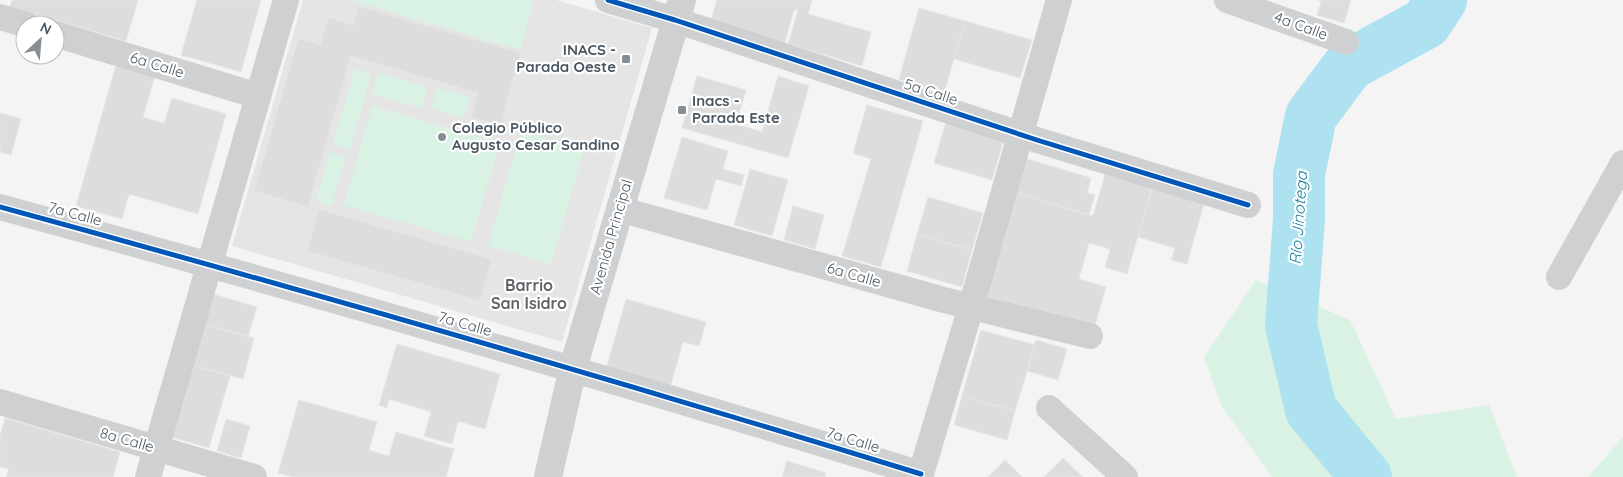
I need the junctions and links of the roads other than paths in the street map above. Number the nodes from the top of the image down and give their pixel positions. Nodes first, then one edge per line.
1 (286, 0) edge
2 (608, 0) edge
3 (1059, 0) edge
4 (1228, 0) edge
5 (678, 10) edge
6 (0, 17) edge
7 (15, 22) edge
8 (65, 37) edge
9 (1346, 42) dead end
10 (258, 96) junction
11 (1020, 135) junction
12 (1623, 163) edge
13 (1248, 205) dead end
14 (0, 207) edge
15 (620, 209) junction
16 (210, 264) junction
17 (1559, 278) dead end
18 (971, 307) junction
19 (1090, 336) dead end
20 (572, 368) junction
21 (0, 402) edge
22 (1049, 408) dead end
23 (156, 448) junction
24 (921, 475) edge
25 (148, 477) edge
26 (254, 477) edge
27 (548, 477) edge
28 (1125, 477) edge

1 - 10 street
2 - 5 street, 5a Calle
3 - 11 street
4 - 9 street, 4a Calle
5 - 11 street, 5a Calle
5 - 15 street, Avenida Principal
6 - 7 street
8 - 10 street, 6a Calle
10 - 16 street
11 - 13 street, 5a Calle
11 - 18 street
12 - 17 street
14 - 16 street, 7a Calle
15 - 18 street, 6a Calle
15 - 20 street, Avenida Principal
16 - 20 street, 7a Calle
16 - 23 street
18 - 19 street, 6a Calle
18 - 24 street
20 - 24 street, 7a Calle
20 - 27 street, Avenida Principal
21 - 23 street, 8a Calle
22 - 28 street
23 - 25 street
23 - 26 street, 8a Calle

